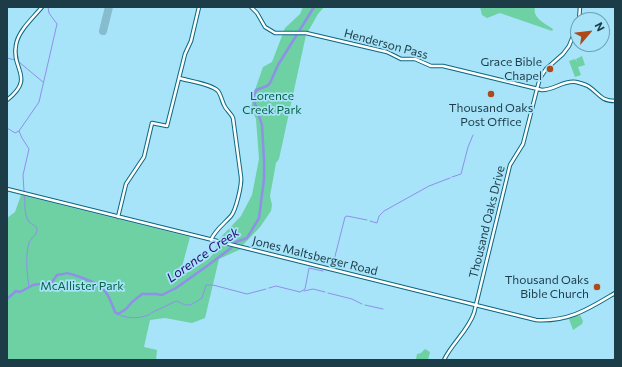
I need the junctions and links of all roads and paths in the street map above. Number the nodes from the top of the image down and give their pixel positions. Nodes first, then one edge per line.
1 (42, 7) edge
2 (199, 7) edge
3 (251, 7) edge
4 (570, 43) edge
5 (179, 78) junction
6 (536, 88) junction
7 (7, 100) edge
8 (615, 101) edge
9 (7, 189) edge
10 (118, 217) junction
11 (211, 240) junction
12 (615, 293) edge
13 (476, 305) junction
14 (444, 360) edge

1 - 7 main road
2 - 5 main road
3 - 6 main road, Henderson Pass
4 - 6 main road, Thousand Oaks Drive
5 - 10 main road
5 - 11 main road
6 - 8 main road, Henderson Pass
6 - 13 main road, Thousand Oaks Drive
9 - 10 main road, Jones Maltsberger Road
10 - 11 main road, Jones Maltsberger Road
11 - 13 main road, Jones Maltsberger Road
12 - 13 main road, Jones Maltsberger Road
13 - 14 main road, Thousand Oaks Drive

